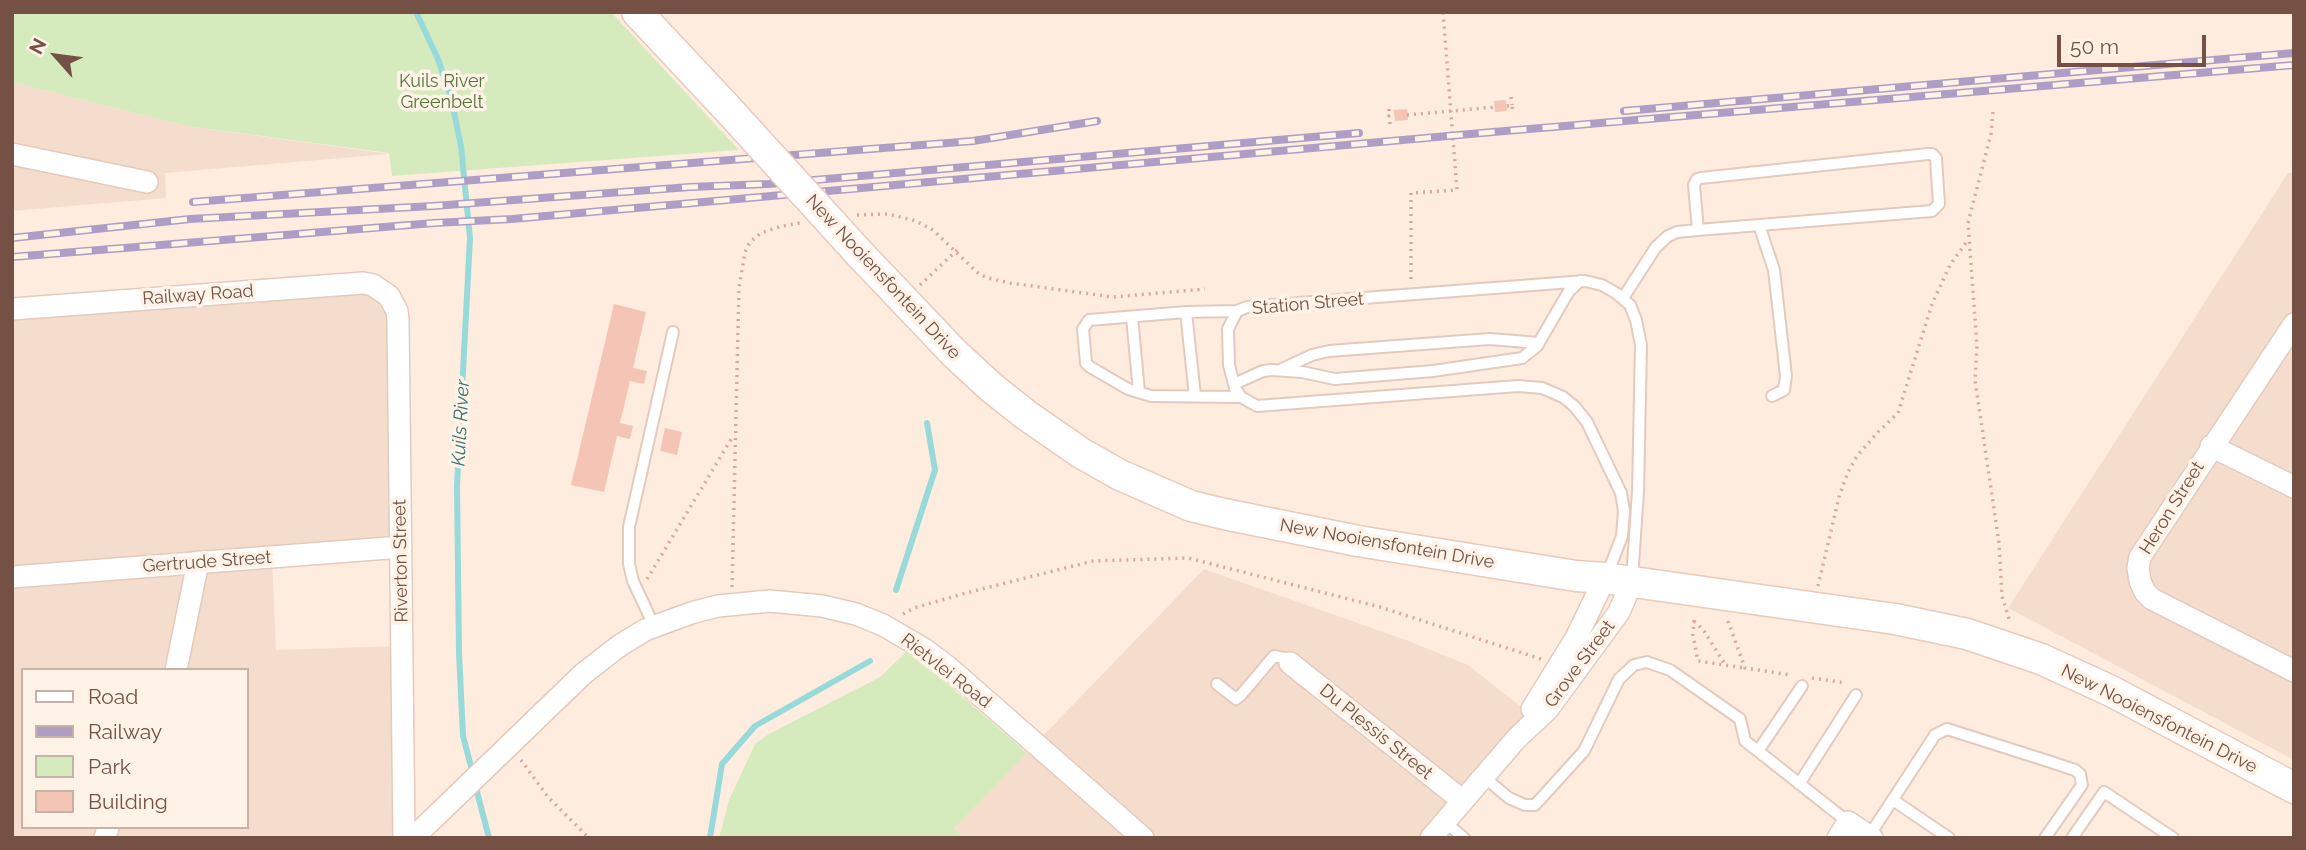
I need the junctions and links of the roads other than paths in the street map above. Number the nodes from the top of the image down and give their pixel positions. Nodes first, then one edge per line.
1 (637, 12) edge
2 (12, 154) edge
3 (147, 182) dead end
4 (1759, 225) junction
5 (1698, 230) junction
6 (1580, 281) junction
7 (382, 290) joint
8 (1623, 299) junction
9 (12, 309) edge
10 (1237, 311) junction
11 (1186, 312) junction
12 (1132, 317) junction
13 (2294, 324) edge
14 (673, 332) dead end
15 (1539, 343) junction
16 (1279, 370) junction
17 (1234, 384) junction
18 (1139, 393) junction
19 (1195, 396) junction
20 (1772, 396) dead end
21 (1241, 397) junction
22 (2211, 446) junction
23 (2294, 487) edge
24 (401, 547) junction
25 (198, 562) junction
26 (12, 577) edge
27 (1618, 580) junction
28 (654, 626) junction
29 (1290, 663) joint
30 (176, 668) edge
31 (2294, 671) edge
32 (1803, 681) road end
33 (1217, 684) dead end
34 (1856, 695) dead end
35 (1758, 751) junction
36 (1484, 777) junction
37 (1799, 783) junction
38 (2294, 788) edge
39 (1893, 800) junction
40 (1463, 801) junction
41 (1438, 830) edge
42 (1843, 830) edge
43 (1871, 837) edge
44 (404, 838) edge
45 (414, 838) edge
46 (1143, 838) edge
47 (1464, 838) edge
48 (1949, 838) edge
49 (2045, 838) edge
50 (2072, 838) edge
51 (2173, 838) edge

1 - 27 street, New Nooiensfontein Drive, bridge
2 - 3 street
4 - 5 lane
4 - 5 lane
4 - 20 lane
5 - 8 lane
6 - 8 lane, Station Street
6 - 10 lane, Station Street
6 - 15 lane
7 - 9 street, Railway Road
7 - 24 street, Riverton Street
8 - 27 lane
10 - 11 lane
10 - 17 lane, Station Street
11 - 12 lane
11 - 19 lane
12 - 18 lane
12 - 18 lane
13 - 22 street, Heron Street
14 - 28 lane
15 - 16 lane
15 - 16 lane
16 - 17 lane
17 - 21 lane, Station Street
18 - 19 lane
19 - 21 lane
21 - 27 lane
22 - 23 street
22 - 31 street, Heron Street
24 - 25 street, Gertrude Street
24 - 44 street, Riverton Street
25 - 26 street, Gertrude Street
25 - 30 street
27 - 36 street, Grove Street
27 - 38 street, New Nooiensfontein Drive
28 - 45 street, Rietvlei Road
28 - 46 street, Rietvlei Road
29 - 33 lane
29 - 40 street, Du Plessis Street
32 - 35 lane
34 - 37 lane
35 - 36 lane
35 - 37 lane
36 - 40 street, Grove Street
37 - 42 lane
39 - 43 lane
39 - 48 lane
39 - 49 lane
40 - 41 street, Grove Street
41 - 47 lane
42 - 43 street
50 - 51 lane

